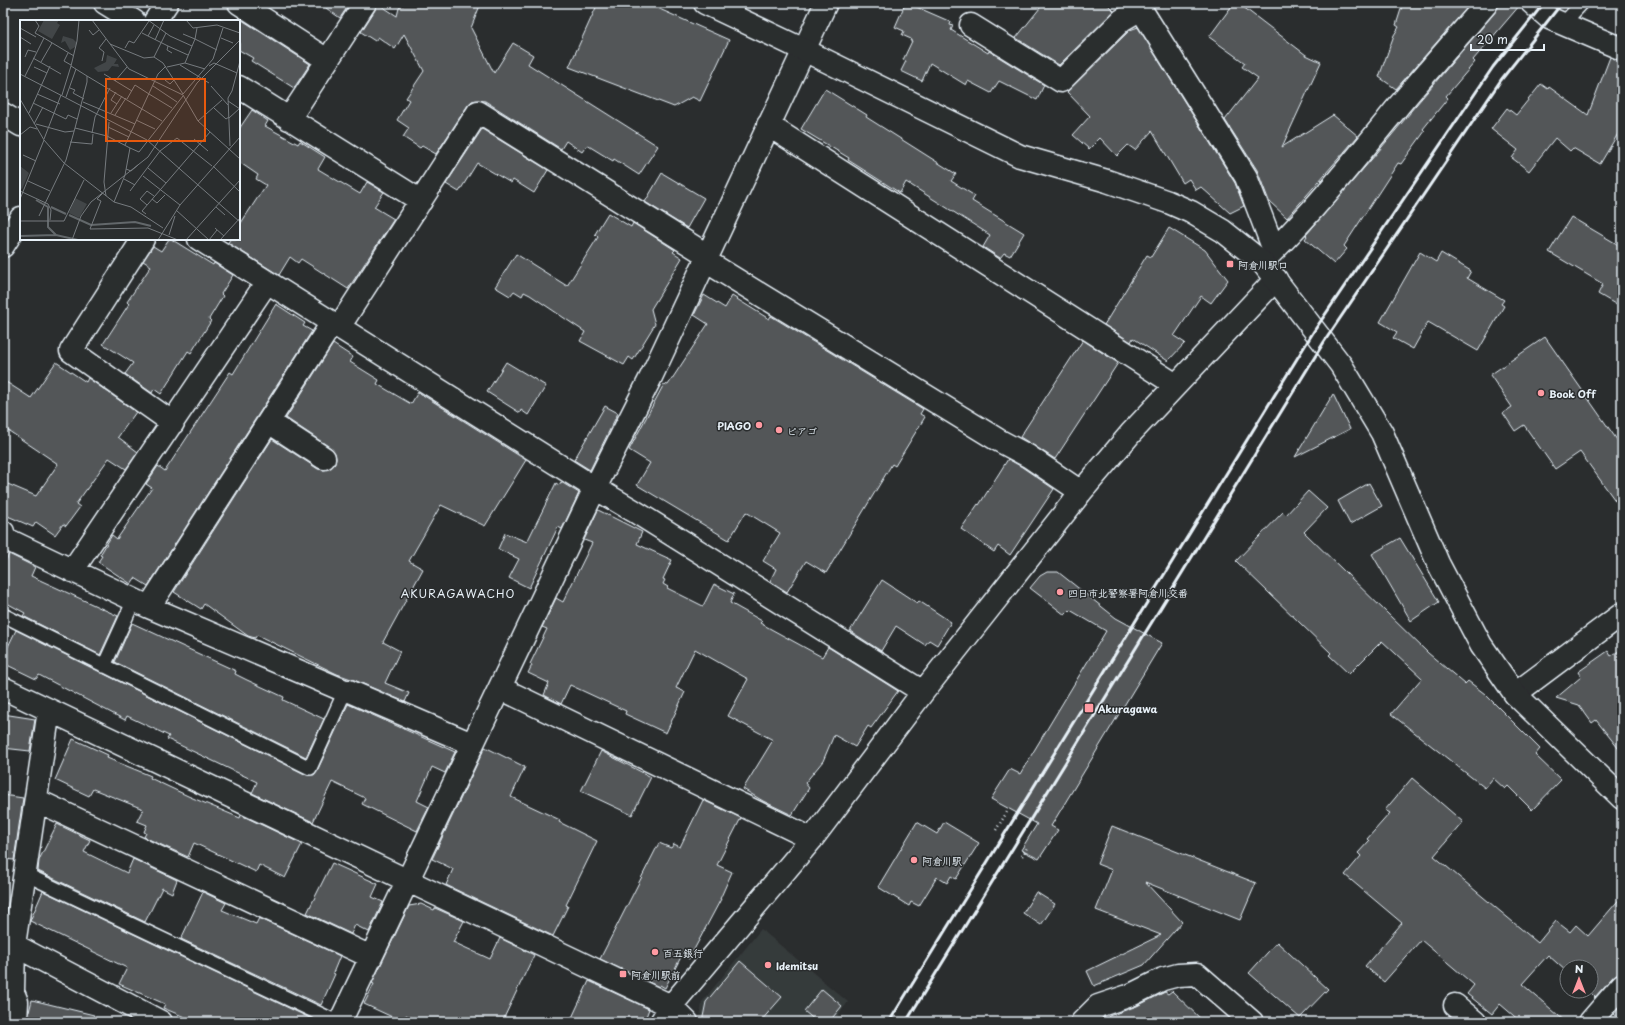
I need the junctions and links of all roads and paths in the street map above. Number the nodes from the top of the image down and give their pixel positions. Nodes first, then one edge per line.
1 (105, 3) edge
2 (167, 3) edge
3 (239, 3) edge
4 (365, 3) edge
5 (705, 3) edge
6 (826, 3) edge
7 (1487, 3) edge
8 (1532, 3) edge
9 (1582, 3) edge
10 (1139, 6) edge
11 (132, 20) edge
12 (156, 20) edge
13 (971, 24) dead end
14 (1563, 24) junction
15 (1622, 49) edge
16 (804, 50) junction
17 (327, 60) junction
18 (240, 89) edge
19 (3, 114) edge
20 (289, 119) junction
21 (20, 125) edge
22 (768, 125) junction
23 (421, 201) junction
24 (20, 220) edge
25 (142, 240) edge
26 (201, 240) edge
27 (3, 246) edge
28 (1268, 256) junction
29 (706, 257) junction
30 (1276, 279) junction
31 (266, 282) junction
32 (336, 325) junction
33 (1176, 385) junction
34 (269, 422) junction
35 (172, 423) junction
36 (324, 458) dead end
37 (594, 488) junction
38 (1081, 492) junction
39 (3, 532) edge
40 (72, 571) junction
41 (141, 603) junction
42 (1622, 614) edge
43 (3, 615) edge
44 (104, 666) junction
45 (3, 688) edge
46 (500, 688) junction
47 (345, 691) junction
48 (923, 692) junction
49 (1516, 694) junction
50 (49, 710) junction
51 (472, 744) junction
52 (1622, 798) edge
53 (36, 800) junction
54 (1006, 812) dead end
55 (996, 830) dead end
56 (812, 839) junction
57 (1028, 846) dead end
58 (1022, 856) dead end
59 (25, 874) junction
60 (407, 880) junction
61 (9, 944) edge
62 (371, 957) junction
63 (1622, 985) edge
64 (1455, 1005) dead end
65 (666, 1014) edge
66 (16, 1022) edge
67 (161, 1022) edge
68 (337, 1022) edge
69 (340, 1022) edge
70 (687, 1022) edge
71 (1082, 1022) edge
72 (1252, 1022) edge
73 (1475, 1022) edge
74 (1590, 1022) edge

1 - 11 street
2 - 12 street
3 - 17 street
4 - 17 street
5 - 16 street
6 - 16 street
7 - 28 street
8 - 14 street
9 - 14 lane
10 - 13 street
10 - 28 street
14 - 15 street
16 - 22 street
16 - 28 street
17 - 20 street
18 - 20 street
19 - 21 street
20 - 23 street
22 - 29 street
22 - 33 street
23 - 29 street
23 - 32 street
24 - 27 street
25 - 35 street
26 - 31 street
28 - 30 street
29 - 37 street
29 - 38 street
30 - 33 street
30 - 49 street
31 - 32 street
31 - 35 street
32 - 34 street
32 - 37 street
33 - 38 street
34 - 36 street
34 - 41 street
35 - 40 street
37 - 46 street
37 - 48 street
38 - 48 street
39 - 40 street
40 - 41 street
41 - 44 lane
41 - 47 street
42 - 49 street
43 - 44 lane
44 - 47 lane
45 - 50 street
46 - 51 street
46 - 56 street
47 - 51 street
48 - 56 street
49 - 52 street
50 - 53 street
50 - 60 street
51 - 60 street
53 - 59 street
53 - 62 street
54 - 55 path
56 - 65 street
57 - 58 path
59 - 61 street
59 - 68 lane
60 - 62 street
60 - 65 street
61 - 66 street
61 - 67 street
62 - 69 street
63 - 74 street
64 - 73 street
65 - 70 street
71 - 72 street

